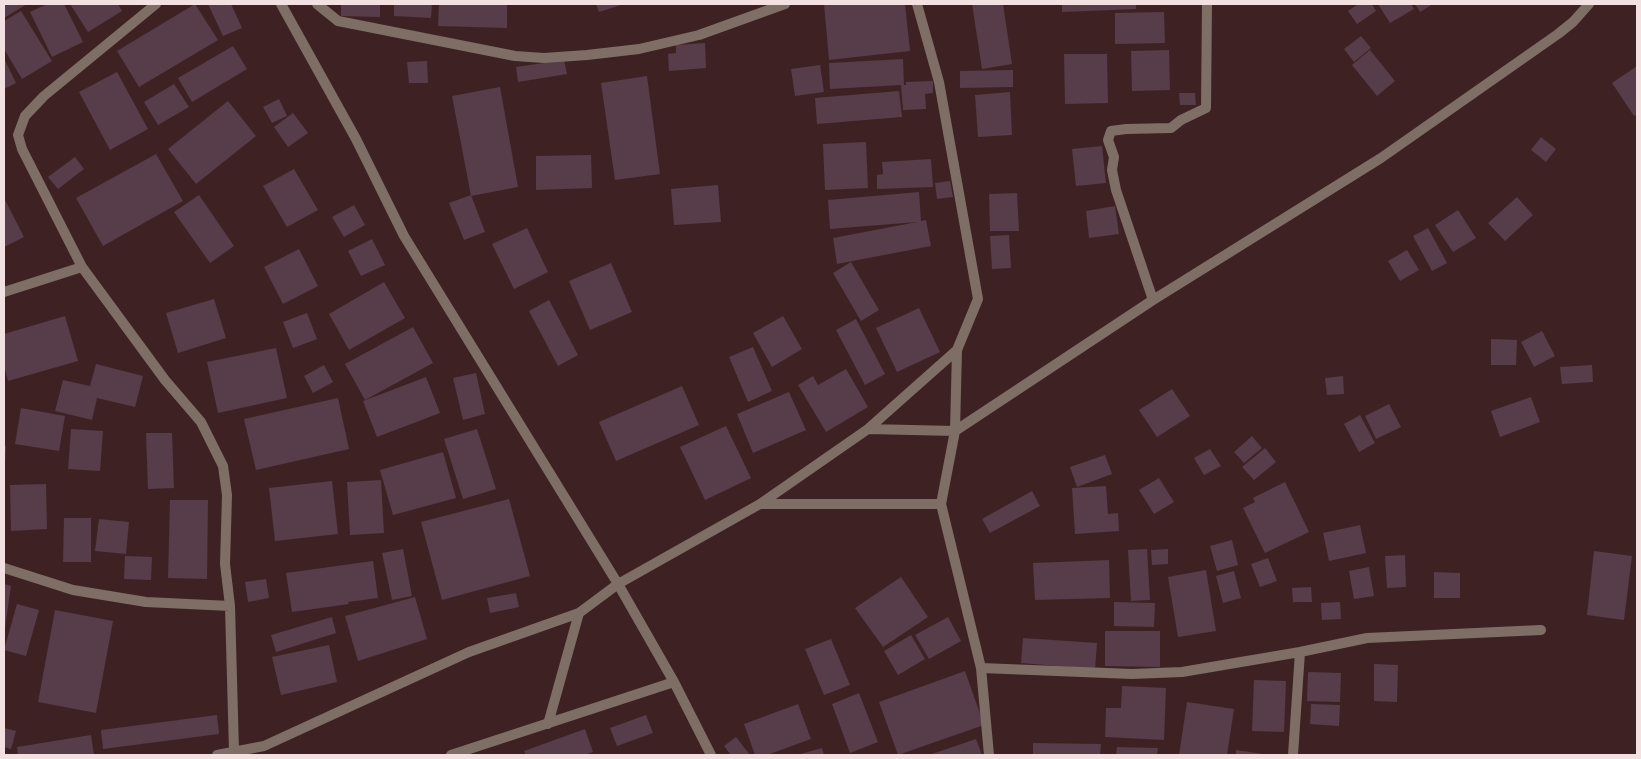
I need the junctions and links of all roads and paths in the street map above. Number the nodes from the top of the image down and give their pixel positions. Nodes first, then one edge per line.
1 (156, 4) edge
2 (281, 4) edge
3 (317, 4) edge
4 (785, 4) edge
5 (917, 4) edge
6 (1207, 4) edge
7 (1589, 4) edge
8 (82, 267) junction
9 (4, 292) edge
10 (1153, 300) junction
11 (957, 350) junction
12 (868, 429) junction
13 (954, 431) junction
14 (760, 504) junction
15 (941, 504) junction
16 (4, 568) edge
17 (618, 584) junction
18 (230, 606) junction
19 (579, 613) junction
20 (1541, 630) dead end
21 (1300, 652) junction
22 (982, 668) junction
23 (674, 682) junction
24 (548, 724) junction
25 (234, 750) junction
26 (217, 755) edge
27 (451, 755) edge
28 (711, 755) edge
29 (988, 755) edge
30 (1293, 755) edge

1 - 8 street
2 - 17 street
3 - 4 street
5 - 11 street
6 - 10 street
7 - 10 street
8 - 9 street
8 - 18 street
10 - 13 street
11 - 12 street
11 - 13 street
12 - 13 street
12 - 14 street
13 - 15 street
14 - 15 street
14 - 17 street
15 - 22 street
16 - 18 street
17 - 19 street
17 - 23 street
18 - 25 street
19 - 24 street
19 - 25 street
20 - 21 street
21 - 22 street
21 - 30 street
22 - 29 street
23 - 24 street
23 - 28 street
24 - 27 street
25 - 26 street

